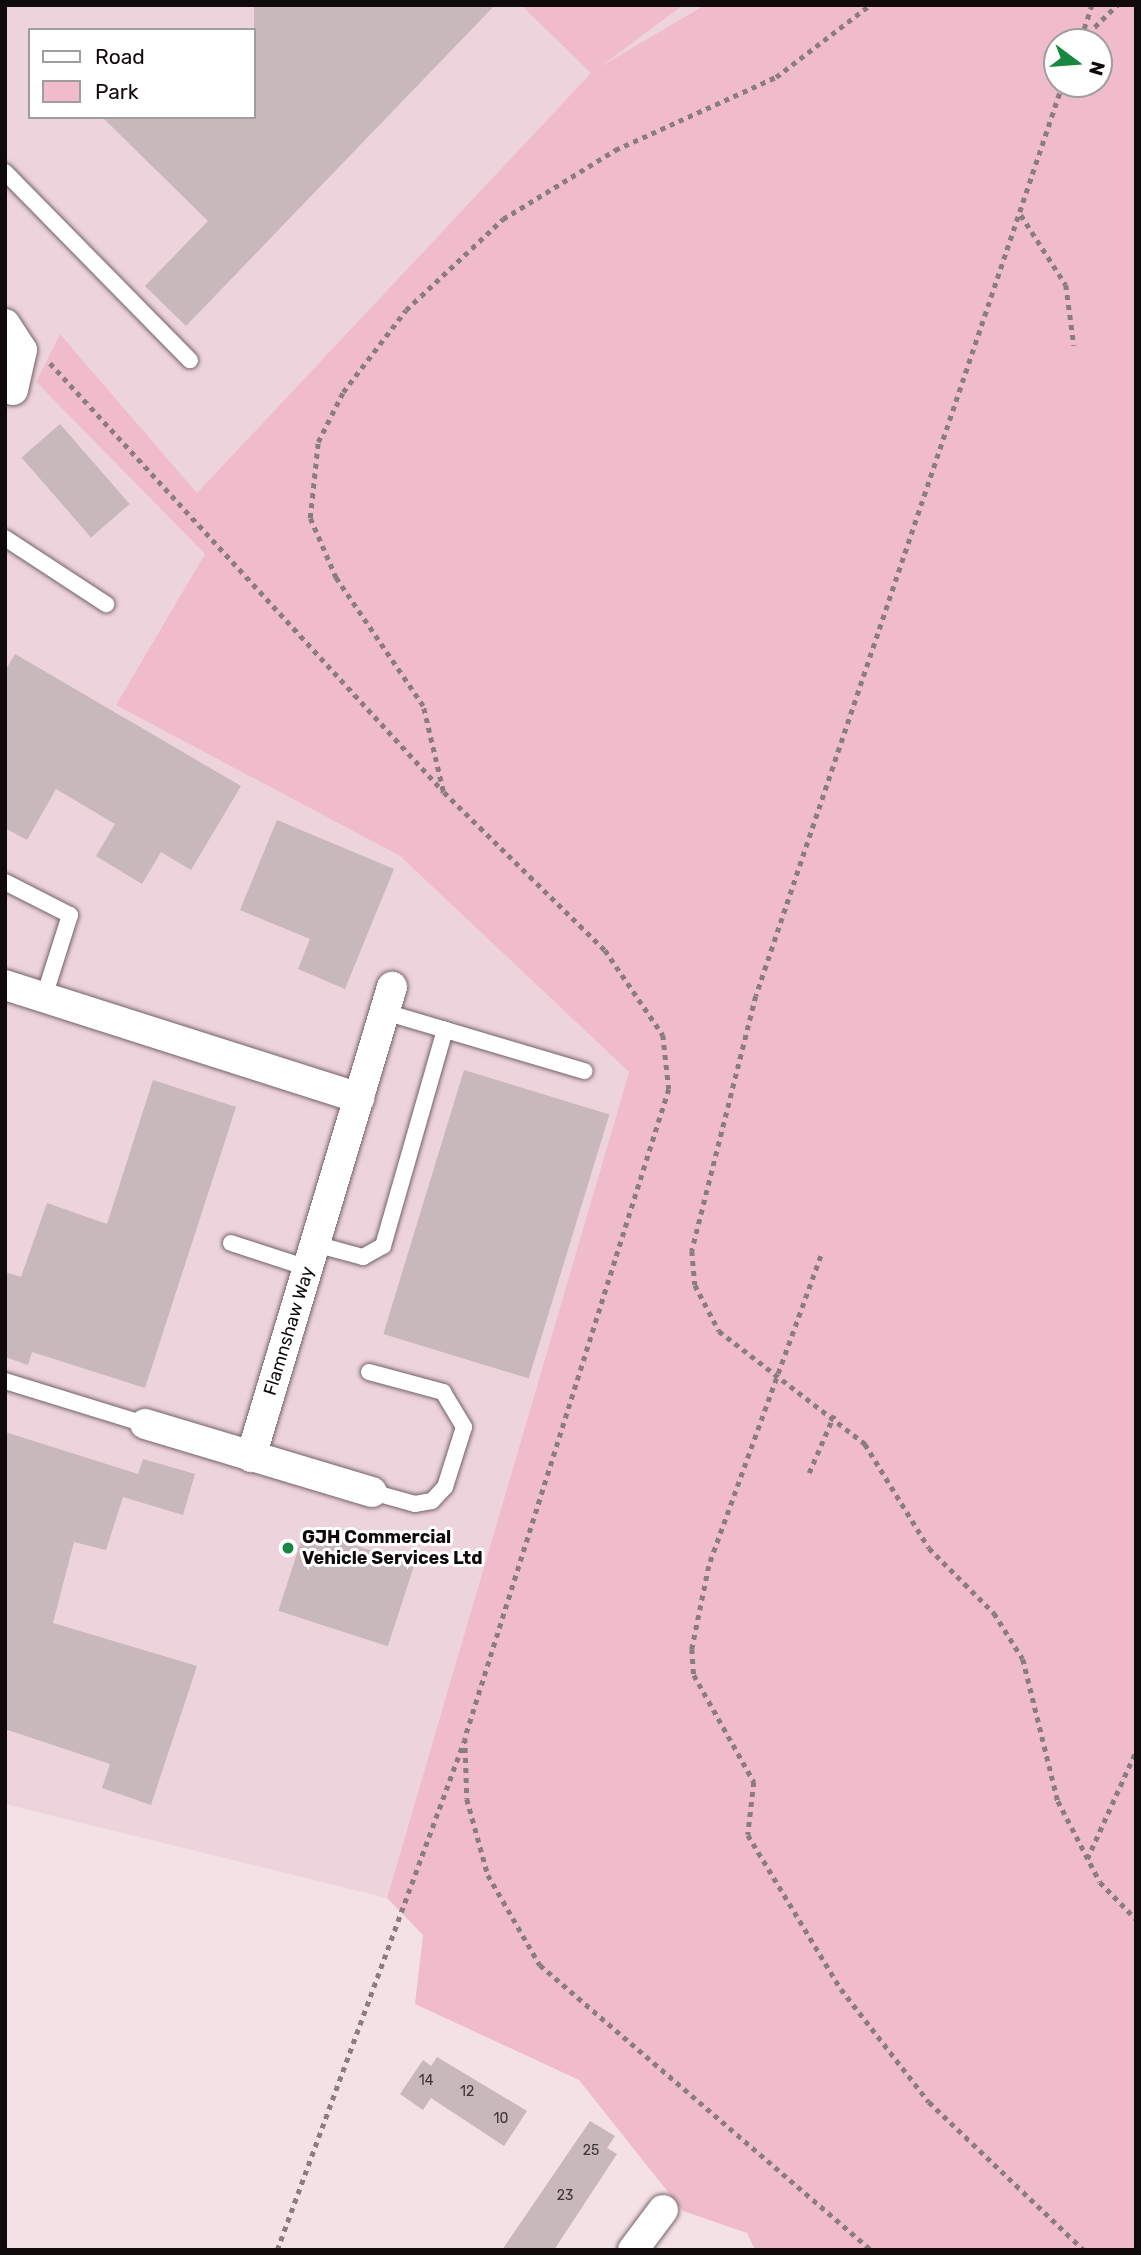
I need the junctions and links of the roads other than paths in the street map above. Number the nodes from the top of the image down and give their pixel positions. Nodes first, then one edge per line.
1 (5, 172) edge
2 (5, 324) edge
3 (190, 359) dead end
4 (9, 396) edge
5 (5, 538) edge
6 (106, 604) dead end
7 (5, 881) edge
8 (5, 985) edge
9 (44, 998) junction
10 (389, 1000) joint
11 (444, 1030) junction
12 (584, 1071) dead end
13 (359, 1098) junction
14 (231, 1243) dead end
15 (312, 1256) junction
16 (369, 1372) dead end
17 (5, 1381) edge
18 (145, 1424) joint
19 (251, 1457) junction
20 (372, 1492) joint
21 (663, 2210) dead end
22 (633, 2250) edge

1 - 3 lane
2 - 4 street
5 - 6 lane
7 - 9 lane
8 - 9 street
9 - 13 street
10 - 11 lane
10 - 13 street, Flamnshaw Way
11 - 12 lane
11 - 15 lane
13 - 15 street, Flamnshaw Way
14 - 15 lane
15 - 19 street, Flamnshaw Way
16 - 20 lane
17 - 18 lane
18 - 19 street
19 - 20 street
21 - 22 street

